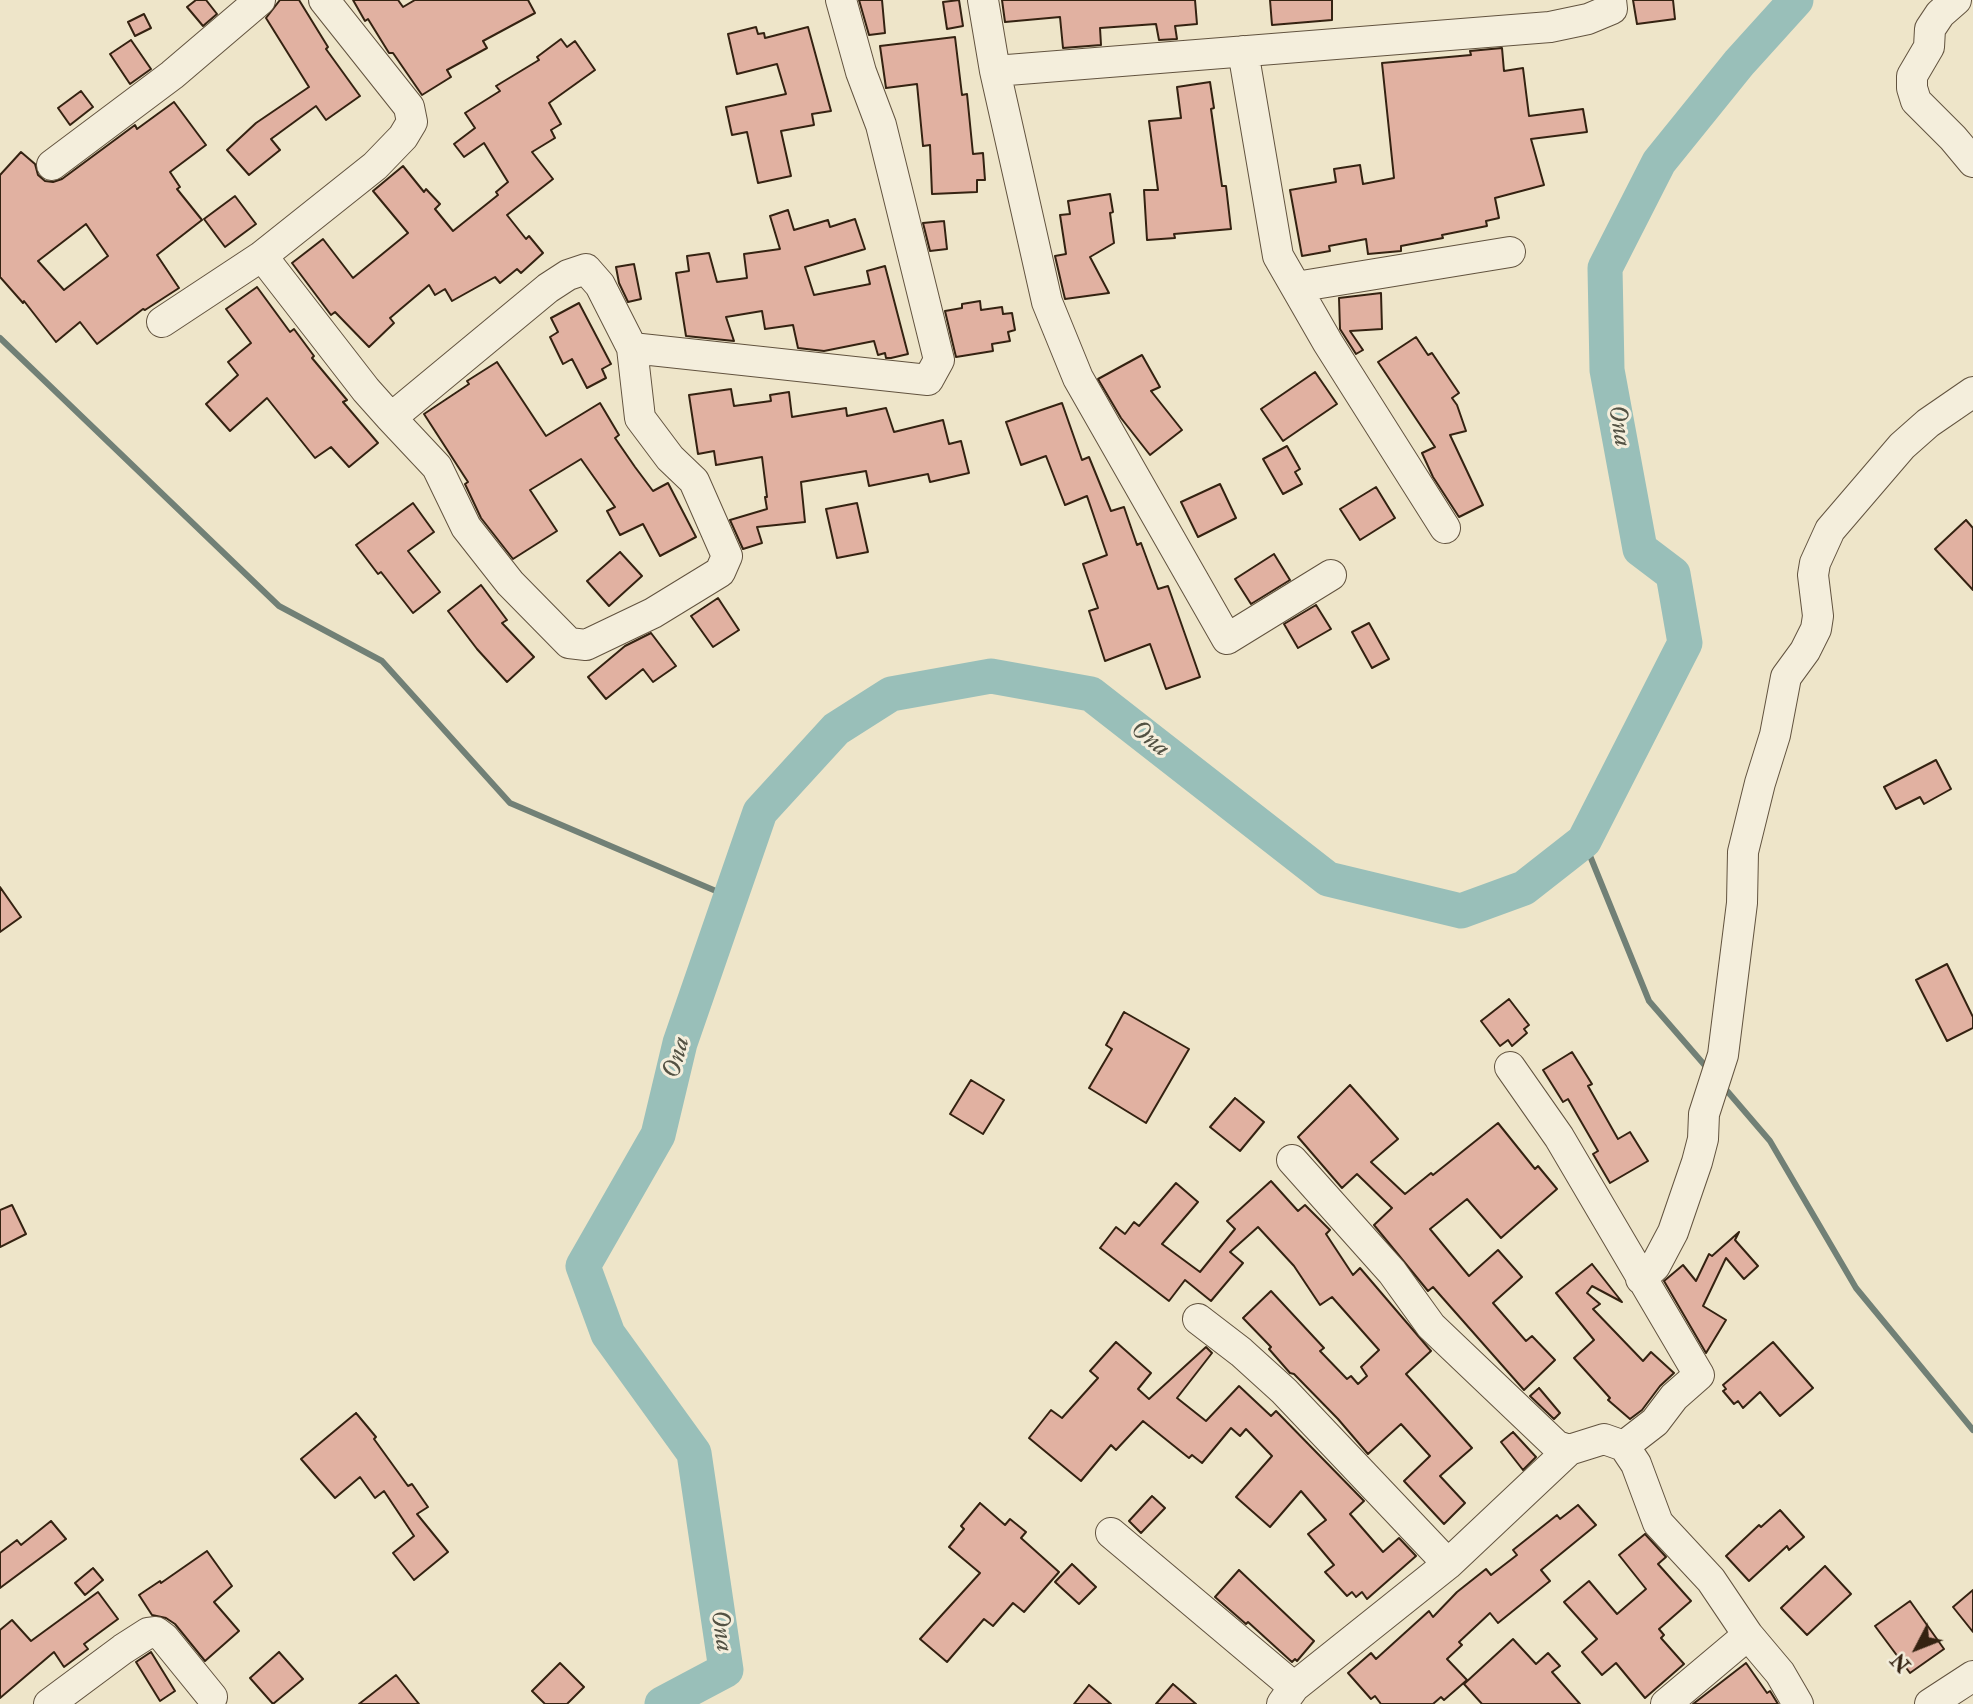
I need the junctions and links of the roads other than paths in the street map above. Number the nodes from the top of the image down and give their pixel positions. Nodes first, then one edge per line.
1 (260, 0) edge
2 (324, 0) edge
3 (841, 0) edge
4 (983, 0) edge
5 (1611, 0) edge
6 (1956, 0) edge
7 (1243, 51) junction
8 (995, 71) junction
9 (1973, 162) edge
10 (52, 165) dead end
11 (1510, 252) dead end
12 (262, 256) junction
13 (1296, 287) junction
14 (162, 322) dead end
15 (632, 348) junction
16 (1973, 393) edge
17 (391, 418) junction
18 (1445, 528) dead end
19 (1331, 575) dead end
20 (1510, 1067) dead end
21 (1292, 1160) dead end
22 (1642, 1279) junction
23 (1198, 1319) dead end
24 (1624, 1446) junction
25 (1569, 1450) junction
26 (1111, 1533) dead end
27 (1448, 1564) junction
28 (1748, 1635) junction
29 (1973, 1676) edge
30 (1288, 1695) edge
31 (212, 1697) dead end
32 (49, 1704) edge
33 (1666, 1704) edge
34 (1798, 1704) edge
35 (1930, 1704) edge

1 - 10 street
2 - 12 street
3 - 15 street
4 - 8 street
5 - 7 street
6 - 9 street
7 - 8 street
7 - 13 street
8 - 19 street
11 - 13 street
12 - 14 street
12 - 17 street
13 - 18 street
15 - 17 street
15 - 17 street
16 - 22 street
20 - 22 street
21 - 25 street
22 - 24 street
23 - 27 street
24 - 25 street
24 - 28 street
25 - 27 street
26 - 30 street
27 - 30 street
28 - 33 street
28 - 34 street
29 - 35 street
31 - 32 street

